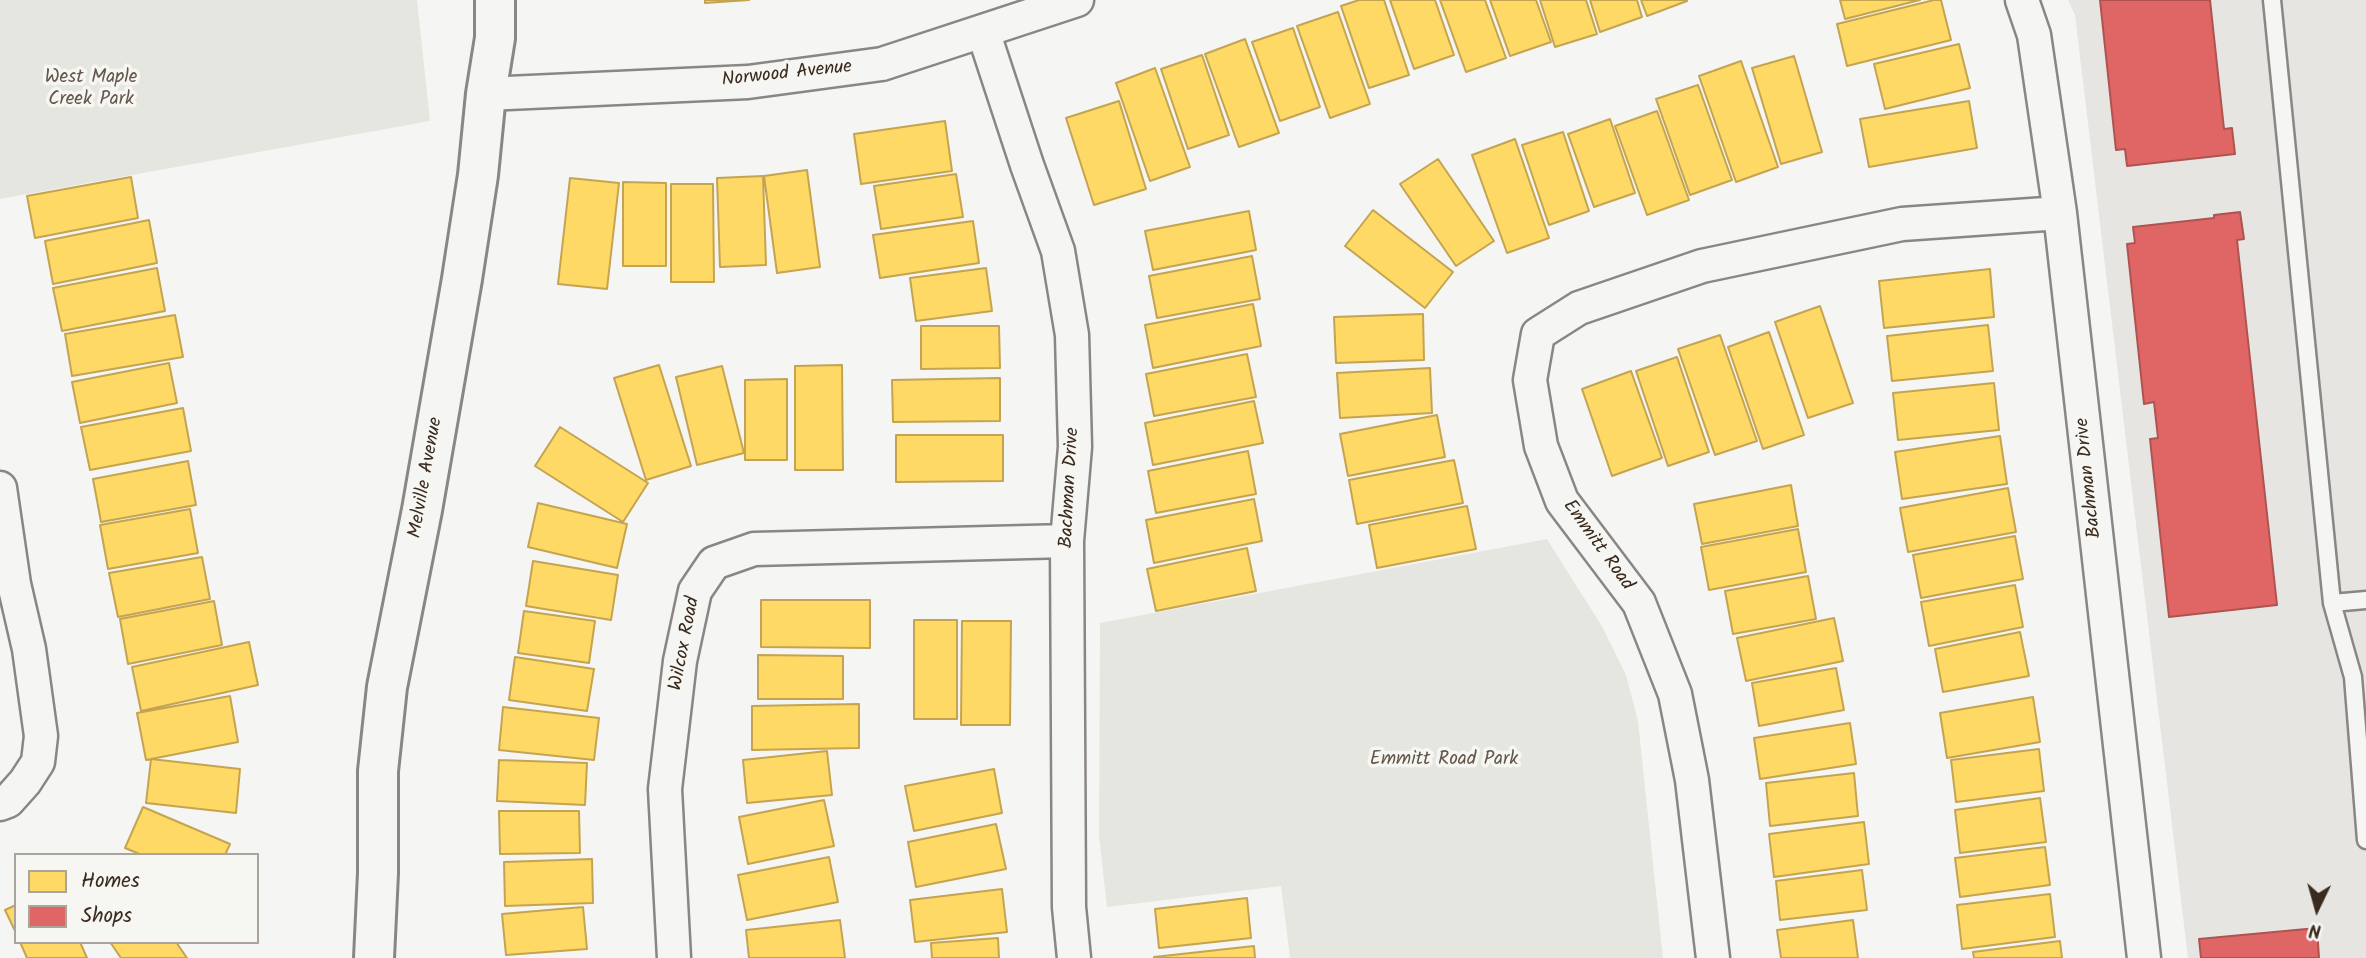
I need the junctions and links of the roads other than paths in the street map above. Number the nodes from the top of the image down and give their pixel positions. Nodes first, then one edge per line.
1 (495, 0) edge
2 (1077, 0) edge
3 (2022, 0) edge
4 (2272, 0) edge
5 (983, 32) junction
6 (486, 94) junction
7 (2060, 212) junction
8 (0, 488) edge
9 (1067, 541) junction
10 (2366, 600) edge
11 (2332, 603) junction
12 (0, 804) edge
13 (2366, 839) edge
14 (374, 958) edge
15 (674, 958) edge
16 (1074, 958) edge
17 (1713, 958) edge
18 (2144, 958) edge

1 - 6 street, Melville Avenue
2 - 5 street, Norwood Avenue
3 - 7 street, Bachman Drive
4 - 11 lane
5 - 6 street, Norwood Avenue
5 - 9 street, Bachman Drive
6 - 14 street, Melville Avenue
7 - 17 street, Emmitt Road
7 - 18 street, Bachman Drive
8 - 12 street
9 - 15 street, Wilcox Road
9 - 16 street, Bachman Drive
10 - 11 lane
11 - 13 lane

